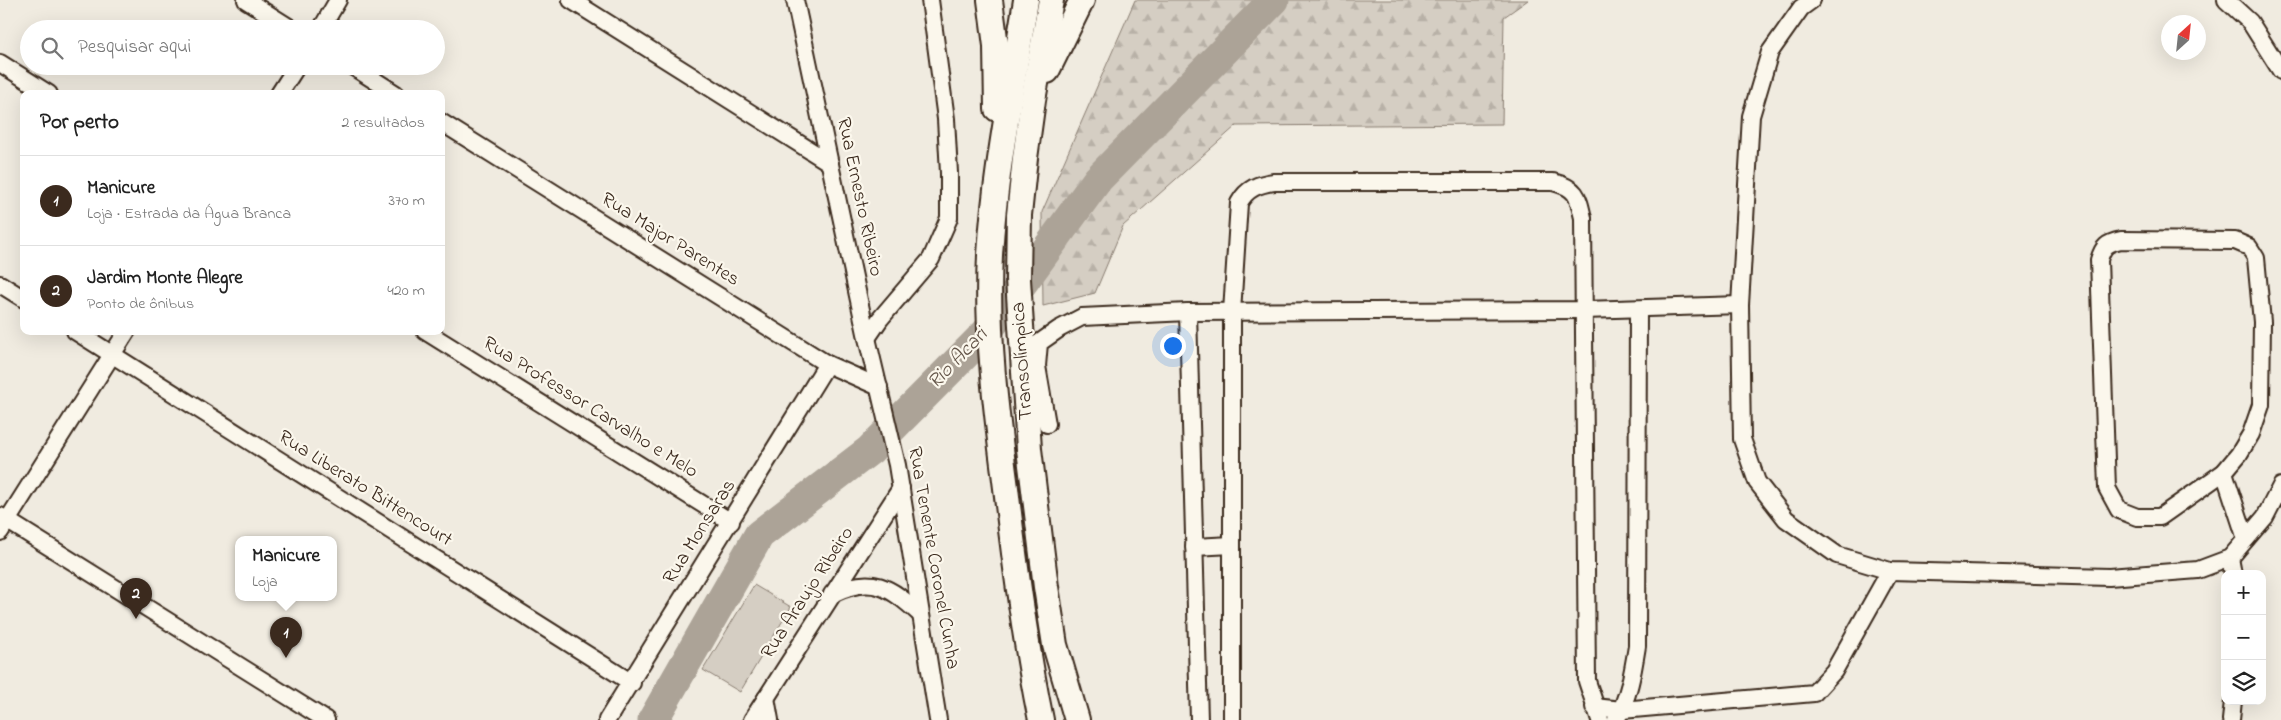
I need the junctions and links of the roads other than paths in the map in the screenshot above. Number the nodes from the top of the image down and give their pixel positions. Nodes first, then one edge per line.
1 (246, 0) edge
2 (338, 0) edge
3 (571, 0) edge
4 (795, 0) edge
5 (930, 0) edge
6 (990, 0) edge
7 (1026, 0) edge
8 (1051, 0) edge
9 (1082, 0) edge
10 (1812, 0) edge
11 (2226, 0) edge
12 (278, 20) edge
13 (326, 20) edge
14 (0, 63) edge
15 (2281, 71) edge
16 (291, 75) edge
17 (366, 75) edge
18 (42, 90) edge
19 (282, 90) edge
20 (390, 90) edge
21 (1033, 100) junction
22 (445, 125) edge
23 (830, 163) junction
24 (995, 200) junction
25 (0, 284) edge
26 (20, 296) edge
27 (1740, 305) junction
28 (1638, 309) junction
29 (1584, 310) junction
30 (1188, 312) junction
31 (1232, 312) junction
32 (81, 335) edge
33 (124, 335) edge
34 (431, 335) edge
35 (867, 338) junction
36 (112, 355) junction
37 (827, 364) junction
38 (880, 387) junction
39 (882, 404) joint
40 (1047, 424) dead end
41 (2224, 472) junction
42 (2281, 486) edge
43 (901, 488) junction
44 (731, 522) junction
45 (2, 523) edge
46 (2246, 539) junction
47 (1232, 546) junction
48 (1194, 548) junction
49 (2232, 566) edge
50 (1890, 571) junction
51 (832, 594) junction
52 (920, 614) junction
53 (632, 683) junction
54 (766, 698) junction
55 (2233, 705) edge
56 (1597, 713) edge
57 (1619, 715) edge
58 (326, 720) edge
59 (607, 720) edge
60 (752, 720) edge
61 (770, 720) edge
62 (938, 720) edge
63 (1041, 720) edge
64 (1077, 720) edge
65 (1199, 720) edge
66 (1232, 720) edge
67 (2231, 720) edge

1 - 12 street
2 - 13 street
3 - 23 street
4 - 23 street, Rua Ernesto Ribeiro
5 - 35 street
6 - 24 highway
7 - 24 highway, TransOlímpica
8 - 21 highway, TransOlímpica
9 - 21 highway
10 - 27 street
11 - 15 street
14 - 18 street
16 - 19 street
17 - 20 street
21 - 64 highway, TransOlímpica
22 - 37 street, Rua Major Parentes
23 - 35 street, Rua Ernesto Ribeiro
24 - 63 highway, TransOlímpica
25 - 26 street
27 - 28 street
27 - 50 street
28 - 29 street
28 - 57 street
29 - 31 street
29 - 31 street
29 - 56 street
30 - 31 street
30 - 40 street
30 - 48 street
31 - 47 street
32 - 36 street, Rua Liberato Bittencourt
33 - 36 street
34 - 44 street, Rua Professor Carvalho e Melo
35 - 38 street, Rua Ernesto Ribeiro
36 - 45 street
36 - 53 street, Rua Liberato Bittencourt
37 - 38 street, Rua Major Parentes
37 - 44 street, Rua Monsaras
38 - 39 street, Rua Ernesto Ribeiro
39 - 43 street, Rua Tenente Coronel Cunha
41 - 41 street
41 - 46 street
42 - 46 street
43 - 51 street, Rua Araujo Ribeiro
43 - 52 street, Rua Tenente Coronel Cunha
44 - 53 street, Rua Monsaras
45 - 58 street
46 - 49 street
47 - 48 street
47 - 66 street
48 - 65 street
49 - 50 street
50 - 57 street
51 - 52 street
51 - 54 street, Rua Araujo Ribeiro
52 - 62 street, Rua Tenente Coronel Cunha
53 - 59 street, Rua Monsaras
54 - 60 street, Rua Araujo Ribeiro
54 - 61 street
55 - 67 street
56 - 57 street

